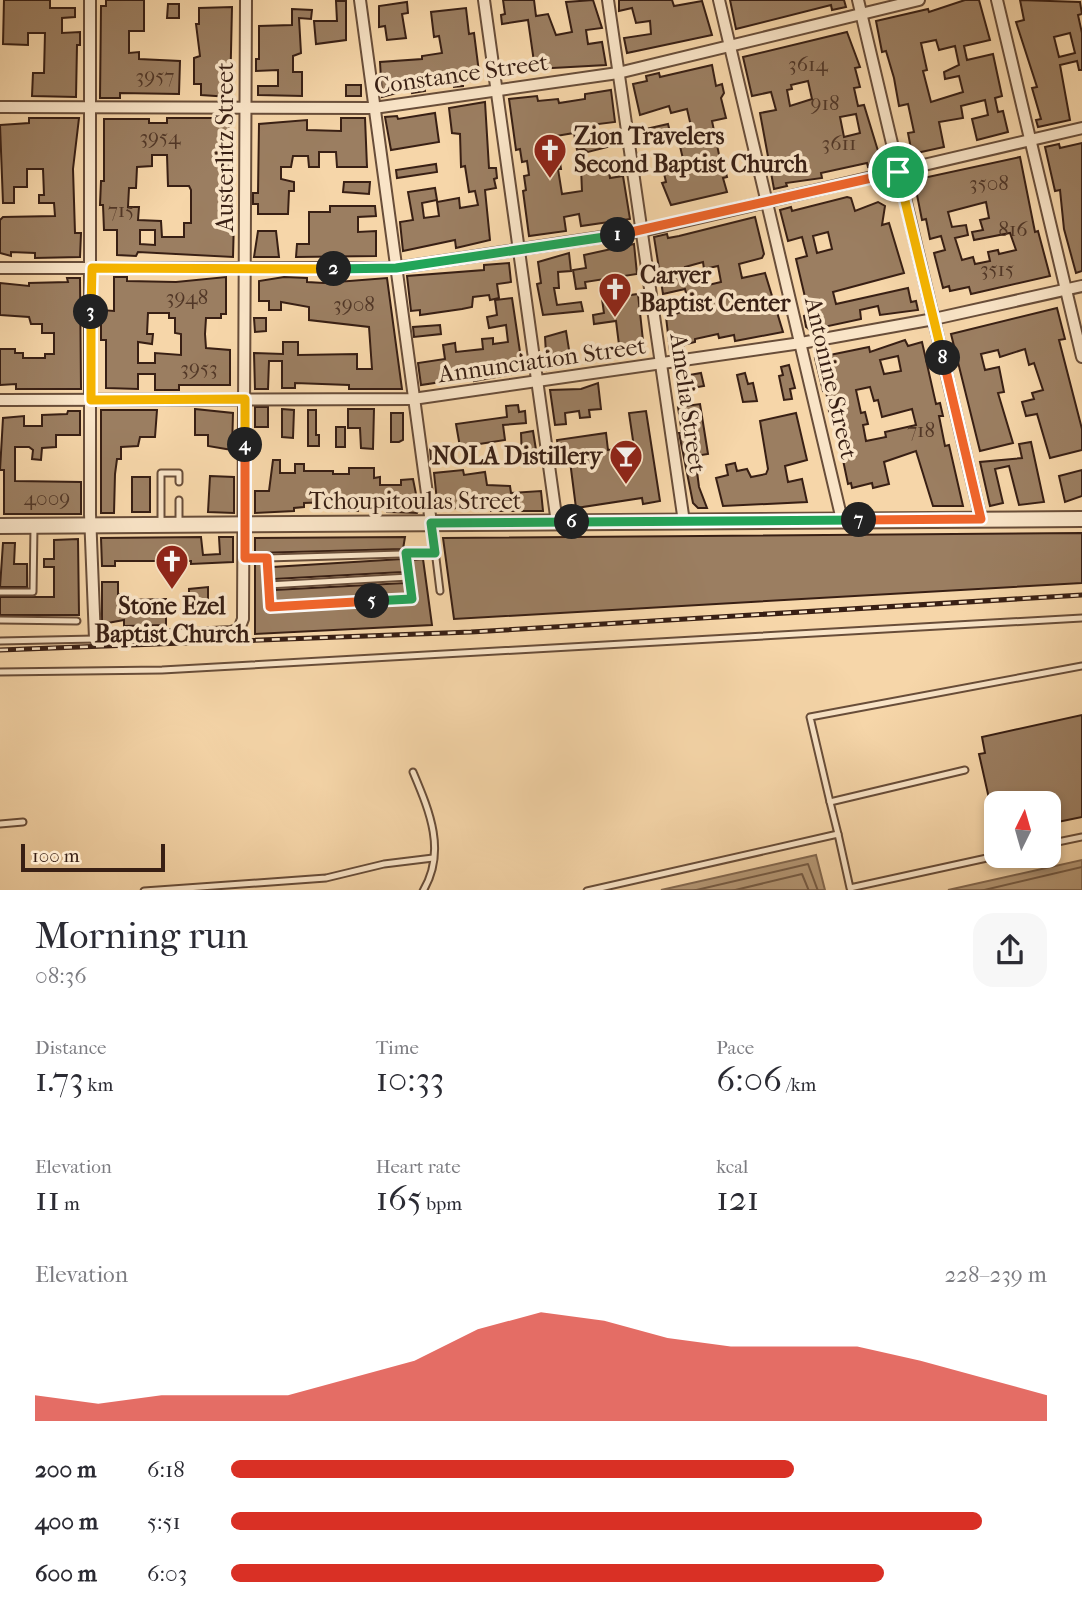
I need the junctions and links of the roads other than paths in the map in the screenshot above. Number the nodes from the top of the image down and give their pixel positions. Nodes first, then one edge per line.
1 (90, 0) edge
2 (246, 0) edge
3 (360, 0) edge
4 (484, 0) edge
5 (608, 0) edge
6 (719, 0) edge
7 (858, 0) edge
8 (919, 0) edge
9 (997, 0) edge
10 (861, 14) junction
11 (730, 46) junction
12 (618, 73) junction
13 (497, 92) junction
14 (0, 107) edge
15 (90, 107) junction
16 (246, 107) junction
17 (374, 108) junction
18 (1082, 128) edge
19 (1031, 140) junction
20 (898, 172) junction
21 (768, 202) junction
22 (642, 231) junction
23 (519, 251) junction
24 (0, 268) edge
25 (92, 268) junction
26 (246, 268) junction
27 (396, 268) junction
28 (1082, 286) edge
29 (1066, 289) junction
30 (934, 319) junction
31 (801, 343) junction
32 (1082, 358) edge
33 (662, 365) junction
34 (538, 381) junction
35 (245, 399) junction
36 (413, 399) junction
37 (0, 400) edge
38 (91, 400) junction
39 (179, 482) dead end
40 (179, 500) dead end
41 (981, 519) junction
42 (1082, 519) edge
43 (842, 520) junction
44 (684, 522) junction
45 (431, 523) junction
46 (557, 523) junction
47 (34, 525) junction
48 (90, 525) junction
49 (161, 525) junction
50 (179, 525) junction
51 (245, 525) junction
52 (0, 526) edge
53 (406, 553) junction
54 (435, 553) junction
55 (245, 558) junction
56 (267, 558) junction
57 (409, 578) junction
58 (268, 585) junction
59 (440, 591) dead end
60 (0, 592) edge
61 (1082, 618) edge
62 (0, 620) edge
63 (77, 621) dead end
64 (95, 639) junction
65 (0, 641) edge
66 (1082, 666) edge
67 (0, 672) edge
68 (965, 770) dead end
69 (413, 772) dead end
70 (830, 802) junction
71 (23, 822) dead end
72 (0, 824) edge
73 (838, 834) junction
74 (1082, 836) edge
75 (1061, 841) edge
76 (433, 858) junction
77 (984, 859) edge
78 (158, 890) edge
79 (423, 890) edge
80 (591, 890) edge

1 - 15 street
2 - 16 street, Austerlitz Street
3 - 17 street
4 - 13 street
5 - 12 street, Amelia Street
6 - 11 street, Antonine Street
7 - 10 street
8 - 10 street, Constance Street
9 - 19 street
10 - 11 street, Constance Street
10 - 20 street
11 - 12 street, Constance Street
11 - 21 street, Antonine Street
12 - 13 street, Constance Street
12 - 22 street, Amelia Street
13 - 17 street, Constance Street
13 - 23 street
14 - 15 street, Constance Street
15 - 16 street, Constance Street
15 - 25 street
16 - 17 street, Constance Street
16 - 26 street, Austerlitz Street
17 - 27 street
18 - 19 street
19 - 20 street
19 - 29 street
20 - 21 street
20 - 30 street
21 - 22 street
21 - 31 street, Antonine Street
22 - 23 street
22 - 33 street, Amelia Street
23 - 27 street
23 - 34 street
24 - 25 street
25 - 26 street
25 - 38 street
26 - 27 street
26 - 35 street, Austerlitz Street
27 - 36 street
28 - 29 street, Annunciation Street
29 - 30 street, Annunciation Street
29 - 32 street
30 - 31 street, Annunciation Street
30 - 41 street
31 - 33 street, Annunciation Street
31 - 43 street, Antonine Street
33 - 34 street, Annunciation Street
33 - 44 street, Amelia Street
34 - 36 street, Annunciation Street
34 - 46 street
35 - 36 street, Annunciation Street
35 - 38 street, Annunciation Street
35 - 51 street, Austerlitz Street
36 - 45 street
37 - 38 street, Annunciation Street
38 - 48 street
39 - 49 lane
40 - 50 lane
41 - 42 street, Tchoupitoulas Street
41 - 43 street, Tchoupitoulas Street
43 - 44 street, Tchoupitoulas Street
44 - 46 street, Tchoupitoulas Street
45 - 46 street, Tchoupitoulas Street
45 - 51 street, Tchoupitoulas Street
45 - 54 lane
47 - 48 street, Tchoupitoulas Street
47 - 52 street, Tchoupitoulas Street
47 - 60 lane
48 - 49 street, Tchoupitoulas Street
48 - 64 street
49 - 50 street, Tchoupitoulas Street
50 - 51 street, Tchoupitoulas Street
51 - 55 street, Austerlitz Street
53 - 54 lane
53 - 56 lane
53 - 57 lane
54 - 59 lane
55 - 56 lane
55 - 64 street, Austerlitz Street
56 - 58 lane
57 - 58 lane
57 - 58 lane
61 - 67 lane
62 - 63 lane
64 - 65 lane
66 - 70 lane
68 - 70 lane
69 - 76 lane
70 - 73 lane
71 - 72 lane
73 - 77 lane
73 - 80 lane
74 - 75 lane
76 - 78 lane
76 - 79 lane

